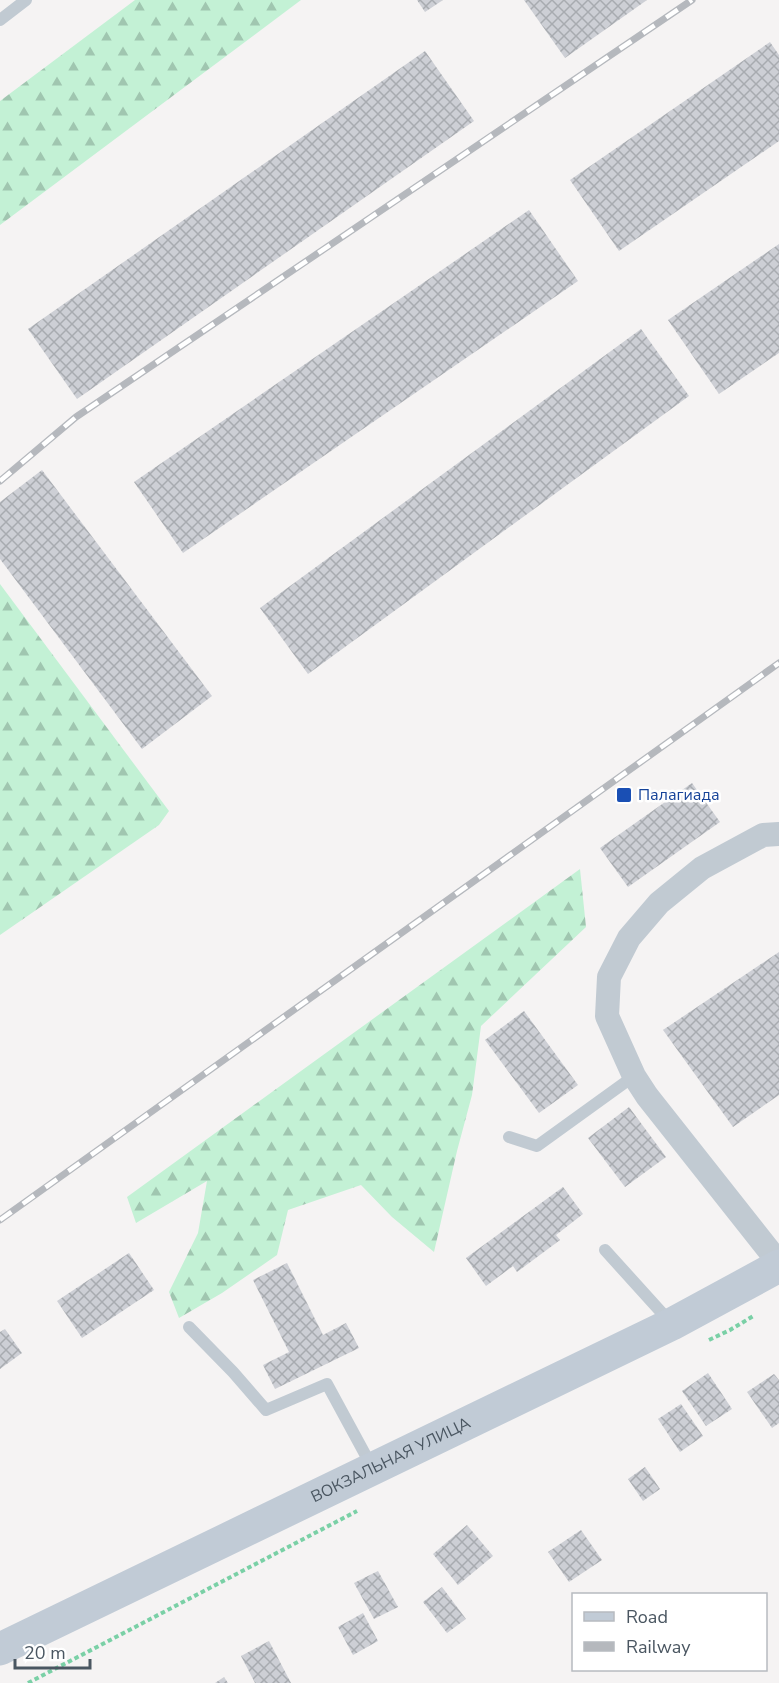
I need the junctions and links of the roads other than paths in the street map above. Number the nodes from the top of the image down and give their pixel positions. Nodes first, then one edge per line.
1 (26, 0) edge
2 (0, 20) edge
3 (779, 834) edge
4 (634, 1076) junction
5 (509, 1137) dead end
6 (605, 1250) dead end
7 (779, 1264) edge
8 (672, 1324) junction
9 (189, 1327) dead end
10 (372, 1468) junction
11 (0, 1649) edge

1 - 2 lane
3 - 4 street
4 - 5 lane
4 - 7 street
6 - 8 lane
7 - 8 main road, ВОКЗАЛЬНАЯ УЛИЦА
8 - 10 main road, ВОКЗАЛЬНАЯ УЛИЦА
9 - 10 lane
10 - 11 main road, ВОКЗАЛЬНАЯ УЛИЦА

